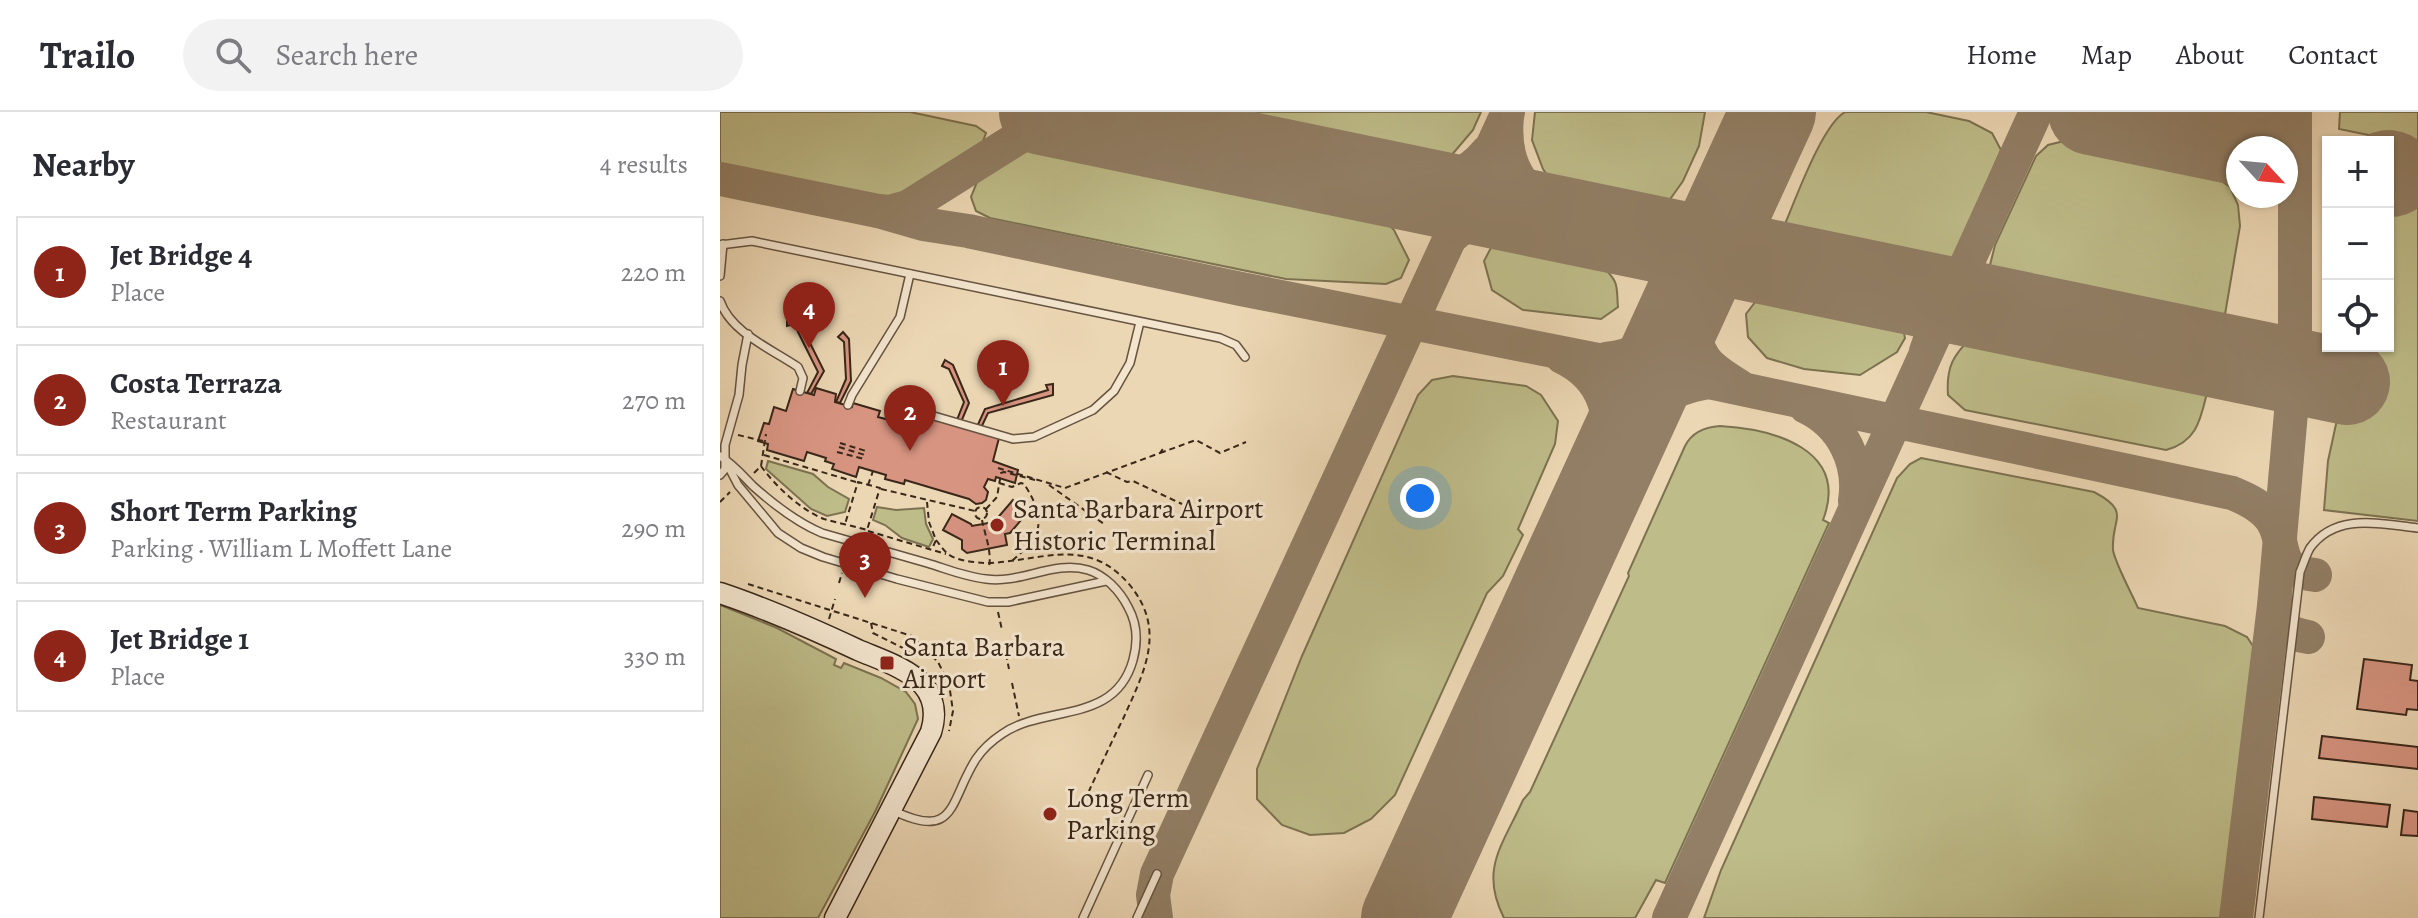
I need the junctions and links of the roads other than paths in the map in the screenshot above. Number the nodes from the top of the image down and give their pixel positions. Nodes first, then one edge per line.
1 (722, 245) edge
2 (910, 274) junction
3 (720, 276) edge
4 (720, 301) edge
5 (1140, 322) junction
6 (748, 334) junction
7 (1245, 357) dead end
8 (800, 391) dead end
9 (848, 405) dead end
10 (903, 407) dead end
11 (722, 458) edge
12 (720, 475) edge
13 (2418, 528) edge
14 (1106, 581) junction
15 (720, 593) edge
16 (1148, 775) dead end
17 (892, 810) junction
18 (1157, 874) dead end
19 (835, 918) edge
20 (1083, 918) edge
21 (1137, 918) edge
22 (2259, 918) edge

1 - 2 lane
1 - 3 lane
2 - 5 lane
2 - 9 lane
4 - 6 lane
5 - 7 lane
5 - 10 lane
6 - 8 lane
6 - 11 lane
11 - 12 lane
11 - 14 lane
11 - 14 lane
13 - 22 lane
14 - 17 lane
15 - 17 street
16 - 20 lane
17 - 19 street
18 - 21 lane

